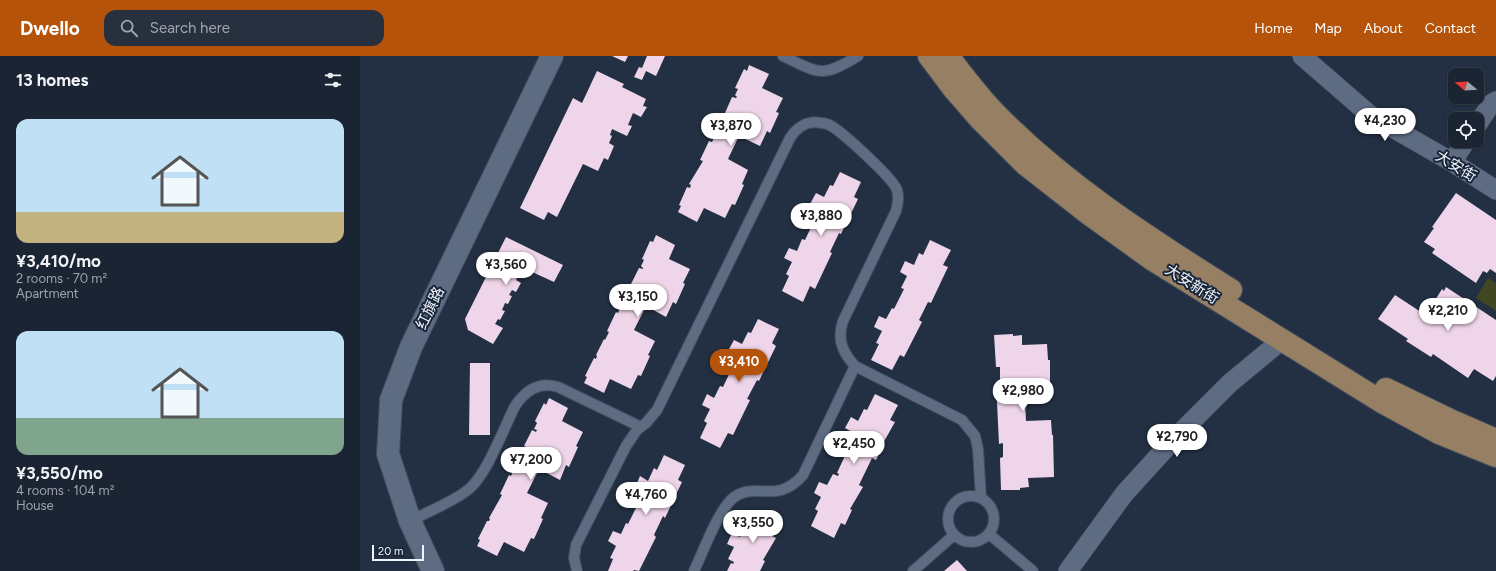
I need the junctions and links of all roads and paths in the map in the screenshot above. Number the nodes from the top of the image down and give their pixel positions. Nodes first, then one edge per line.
1 (552, 56) edge
2 (783, 56) edge
3 (858, 56) edge
4 (929, 56) edge
5 (948, 56) edge
6 (1302, 56) edge
7 (1494, 100) edge
8 (1484, 115) edge
9 (1461, 148) edge
10 (1452, 162) junction
11 (1496, 190) edge
12 (1282, 340) junction
13 (855, 366) junction
14 (641, 427) junction
15 (1496, 440) edge
16 (1496, 456) edge
17 (981, 498) junction
18 (410, 521) junction
19 (989, 534) junction
20 (954, 535) junction
21 (433, 571) edge
22 (577, 571) edge
23 (694, 571) edge
24 (913, 571) edge
25 (1033, 571) edge
26 (1068, 571) edge

1 - 18 street, 红旗路
2 - 3 lane
4 - 12 main road, 大安新街
5 - 15 main road, 大安新街
6 - 10 street, 大安街
7 - 8 street
9 - 10 street
10 - 11 street, 大安街
12 - 16 main road, 大安新街
12 - 26 street
13 - 14 lane
13 - 17 lane
13 - 23 lane
14 - 18 lane
14 - 22 lane
17 - 19 lane
17 - 20 lane
18 - 21 street, 红旗路
19 - 20 lane
19 - 25 lane
20 - 24 lane

